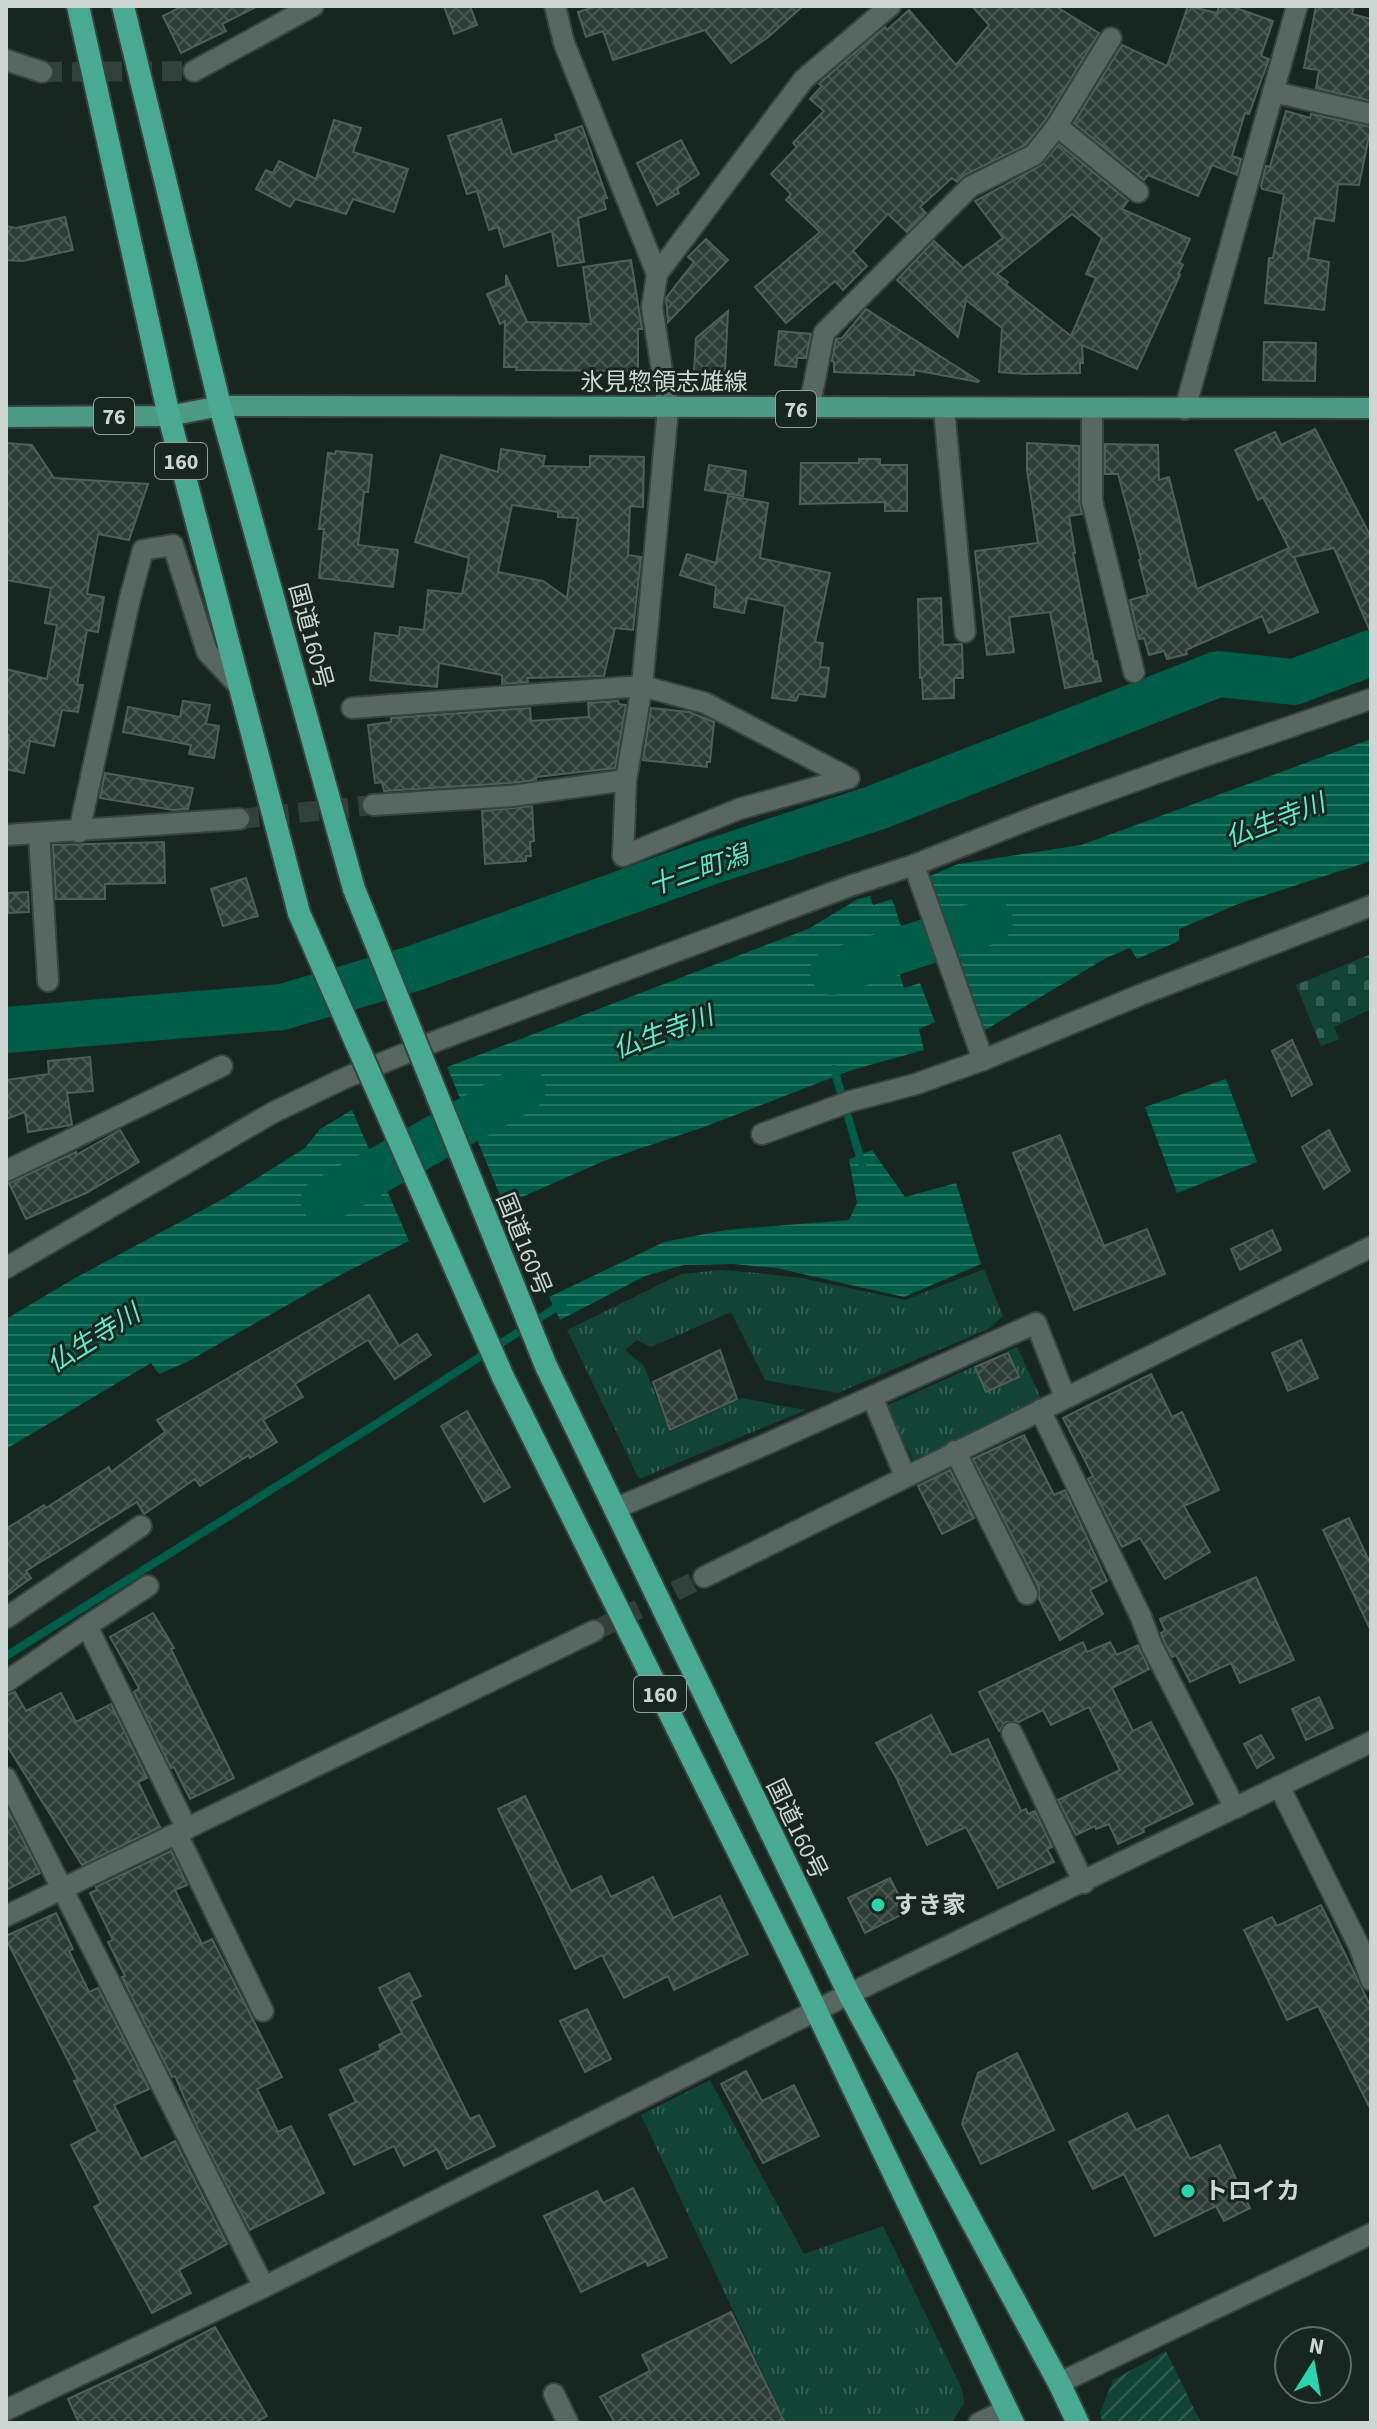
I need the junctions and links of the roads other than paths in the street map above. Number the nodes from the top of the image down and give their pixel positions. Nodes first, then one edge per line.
1 (78, 6) edge
2 (123, 6) edge
3 (313, 6) edge
4 (555, 6) edge
5 (890, 6) edge
6 (1297, 6) edge
7 (1111, 38) dead end
8 (6, 60) edge
9 (194, 71) tunnel mouth
10 (42, 72) tunnel mouth
11 (1273, 92) junction
12 (1371, 114) edge
13 (1057, 126) junction
14 (1138, 192) dead end
15 (657, 274) junction
16 (220, 406) junction
17 (668, 409) junction
18 (809, 409) junction
19 (944, 409) junction
20 (1092, 409) junction
21 (1185, 409) junction
22 (1370, 410) edge
23 (169, 416) junction
24 (6, 417) edge
25 (965, 632) dead end
26 (1134, 672) dead end
27 (642, 686) junction
28 (240, 687) junction
29 (1371, 699) edge
30 (352, 708) dead end
31 (626, 780) junction
32 (373, 805) tunnel mouth
33 (239, 819) tunnel mouth
34 (79, 832) junction
35 (39, 834) junction
36 (6, 835) edge
37 (914, 865) junction
38 (1371, 906) edge
39 (48, 981) dead end
40 (983, 1060) junction
41 (222, 1066) dead end
42 (762, 1134) dead end
43 (6, 1171) edge
44 (1371, 1247) edge
45 (6, 1268) edge
46 (872, 1397) junction
47 (1065, 1397) junction
48 (1040, 1410) junction
49 (955, 1451) junction
50 (905, 1476) junction
51 (614, 1509) junction
52 (141, 1526) dead end
53 (704, 1577) tunnel mouth
54 (148, 1586) dead end
55 (1027, 1594) dead end
56 (6, 1618) edge
57 (87, 1626) junction
58 (594, 1631) tunnel mouth
59 (6, 1682) edge
60 (1012, 1733) dead end
61 (1371, 1742) edge
62 (6, 1778) edge
63 (1279, 1786) junction
64 (1235, 1808) junction
65 (182, 1832) junction
66 (1084, 1883) junction
67 (62, 1889) junction
68 (6, 1916) edge
69 (1371, 1980) edge
70 (849, 1994) junction
71 (263, 2011) dead end
72 (816, 2011) junction
73 (1371, 2234) edge
74 (264, 2287) junction
75 (1059, 2383) junction
76 (554, 2394) dead end
77 (6, 2410) edge
78 (1009, 2416) edge
79 (568, 2423) edge
80 (979, 2423) edge
81 (1078, 2423) edge

1 - 23 highway, 160
2 - 16 highway, 国道160号 / 160
3 - 9 street
4 - 15 street
5 - 15 street
6 - 11 street
7 - 13 street
8 - 10 street
11 - 12 street
11 - 21 street
13 - 14 street
13 - 18 street
15 - 17 street
16 - 17 main road, 氷見惣領志雄線 / 76
16 - 23 main road, 氷見惣領志雄線 / 76
16 - 51 highway, 国道160号 / 160, bridge
17 - 18 main road, 氷見惣領志雄線 / 76
17 - 27 street
18 - 19 main road, 氷見惣領志雄線 / 76
19 - 20 main road, 氷見惣領志雄線 / 76
19 - 25 street
20 - 21 main road, 氷見惣領志雄線 / 76
20 - 26 street
21 - 22 main road, 氷見惣領志雄線 / 76
23 - 24 main road, 氷見惣領志雄線 / 76
23 - 28 highway, 160
27 - 30 street
27 - 31 street
27 - 31 street
28 - 34 street
28 - 72 highway, 160, bridge
29 - 37 street
31 - 32 street
33 - 34 street
34 - 35 street
35 - 36 street
35 - 39 street
37 - 40 street
37 - 45 street
38 - 40 street
40 - 42 street
41 - 43 street
44 - 47 street
46 - 47 street
46 - 50 street
46 - 51 street
47 - 48 street
48 - 49 street
48 - 64 street
49 - 50 street
49 - 55 street
50 - 53 street
51 - 70 highway, 国道160号 / 160
52 - 56 street
54 - 57 street
57 - 59 street
57 - 65 street
58 - 65 street
60 - 66 street
61 - 63 street
62 - 67 street
63 - 64 street
63 - 69 street
64 - 66 street
65 - 67 street
65 - 71 street
66 - 70 street
67 - 68 street
67 - 74 street
70 - 72 street
70 - 75 highway, 国道160号 / 160
72 - 74 street
72 - 78 highway, 160
73 - 75 street
74 - 77 street
75 - 81 highway, 国道160号 / 160
76 - 79 street
78 - 80 street

